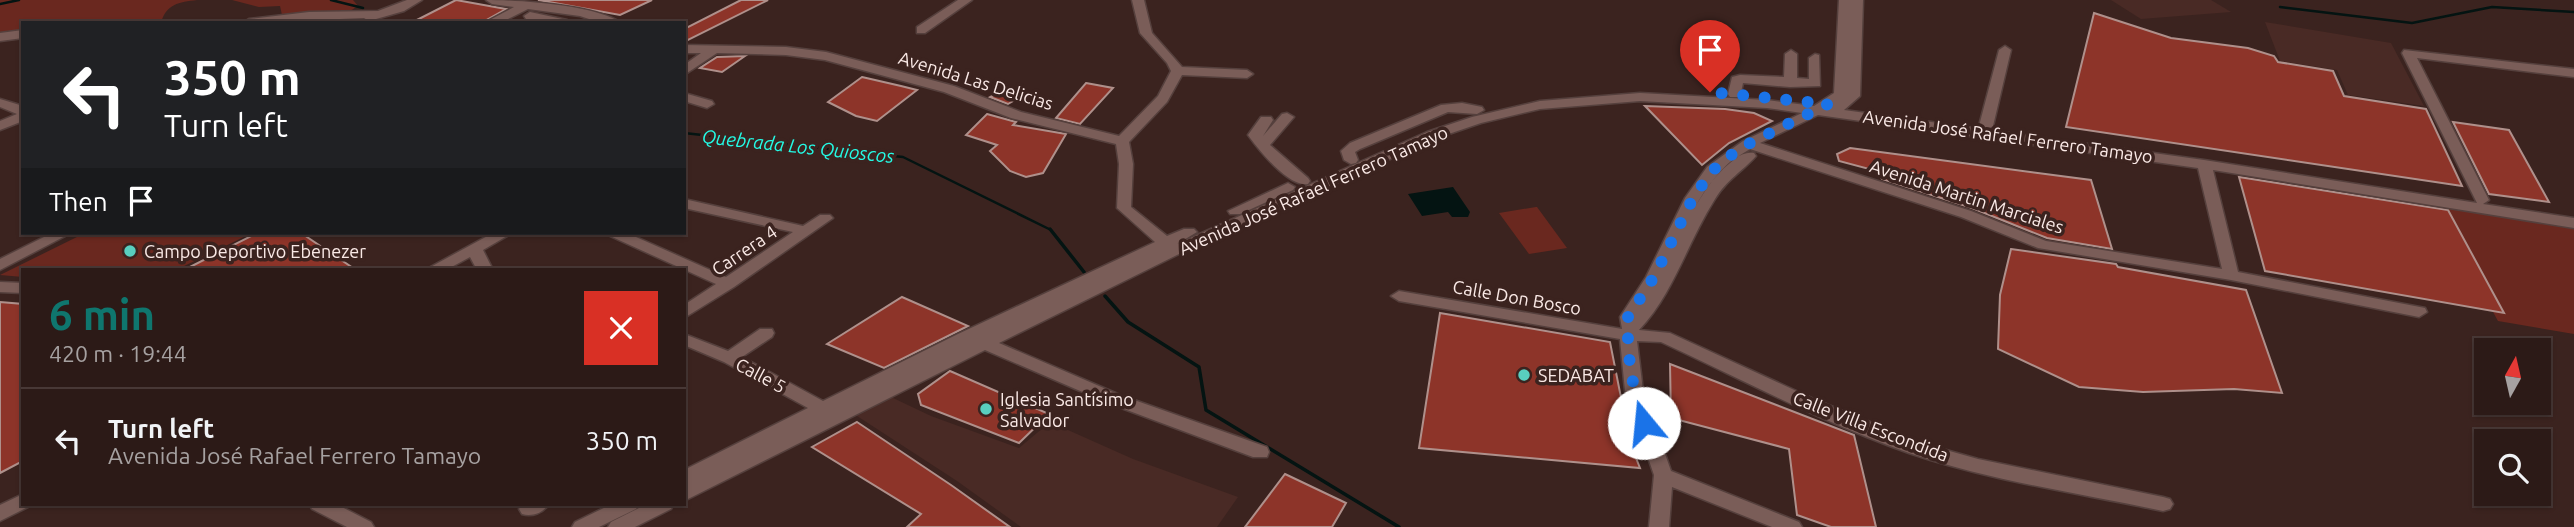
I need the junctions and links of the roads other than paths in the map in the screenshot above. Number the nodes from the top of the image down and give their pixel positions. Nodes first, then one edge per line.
1 (416, 0) edge
2 (492, 0) edge
3 (966, 0) edge
4 (1138, 0) edge
5 (1844, 0) edge
6 (1857, 0) edge
7 (526, 11) junction
8 (378, 14) junction
9 (266, 21) edge
10 (318, 21) edge
11 (496, 21) edge
12 (516, 21) edge
13 (557, 21) edge
14 (609, 21) edge
15 (920, 30) dead end
16 (21, 34) edge
17 (0, 37) edge
18 (21, 39) edge
19 (0, 42) edge
20 (686, 49) edge
21 (2005, 50) dead end
22 (712, 51) junction
23 (1791, 54) dead end
24 (1815, 58) dead end
25 (686, 70) edge
26 (1177, 71) junction
27 (2574, 73) edge
28 (1247, 74) dead end
29 (1790, 83) junction
30 (1735, 94) junction
31 (686, 98) edge
32 (0, 103) edge
33 (707, 104) dead end
34 (1830, 108) junction
35 (21, 110) edge
36 (21, 117) edge
37 (1287, 117) dead end
38 (1266, 120) dead end
39 (0, 126) edge
40 (1986, 126) junction
41 (1122, 141) junction
42 (1263, 145) junction
43 (1755, 147) junction
44 (2204, 164) junction
45 (1303, 181) junction
46 (2482, 200) junction
47 (686, 203) edge
48 (2574, 215) edge
49 (825, 218) dead end
50 (2574, 223) edge
51 (1144, 227) junction
52 (807, 230) junction
53 (59, 235) edge
54 (500, 235) edge
55 (619, 235) edge
56 (1170, 246) junction
57 (474, 248) junction
58 (1140, 254) junction
59 (0, 265) edge
60 (437, 268) edge
61 (484, 268) edge
62 (2231, 275) junction
63 (728, 284) junction
64 (0, 286) edge
65 (21, 288) edge
66 (1399, 296) dead end
67 (686, 312) edge
68 (2419, 312) dead end
69 (1630, 330) junction
70 (766, 333) dead end
71 (686, 340) edge
72 (984, 343) junction
73 (730, 358) junction
74 (829, 412) junction
75 (1261, 452) dead end
76 (1663, 475) junction
77 (686, 477) edge
78 (686, 493) edge
79 (21, 502) edge
80 (2162, 505) dead end
81 (323, 506) edge
82 (622, 506) edge
83 (660, 506) edge
84 (0, 514) edge
85 (364, 527) edge
86 (582, 527) edge
87 (618, 527) edge
88 (1660, 527) edge
89 (1792, 527) edge

1 - 8 street
2 - 7 street
3 - 15 street
4 - 26 street
5 - 34 street
6 - 34 street
7 - 11 street
7 - 12 street
7 - 13 street
7 - 14 street
8 - 9 street
8 - 10 street
16 - 17 street
18 - 19 street
20 - 22 street, Avenida Las Delicias
21 - 40 street
22 - 25 street
22 - 41 street, Avenida Las Delicias
23 - 29 street
24 - 29 street
26 - 28 street
26 - 41 street
27 - 46 street
29 - 30 street
30 - 34 street, Avenida José Rafael Ferrero Tamayo
30 - 45 street, Avenida José Rafael Ferrero Tamayo
31 - 33 street
32 - 35 street
34 - 40 street, Avenida José Rafael Ferrero Tamayo
34 - 43 street
34 - 44 street, Avenida José Rafael Ferrero Tamayo
34 - 56 street, Avenida José Rafael Ferrero Tamayo
36 - 39 street
37 - 42 street
38 - 42 street
40 - 46 street, Avenida José Rafael Ferrero Tamayo
41 - 51 street
42 - 45 street
43 - 62 street, Avenida Martin Marciales
43 - 69 street
44 - 50 street, Avenida José Rafael Ferrero Tamayo
44 - 62 street
45 - 56 street, Avenida José Rafael Ferrero Tamayo
46 - 48 street, Avenida José Rafael Ferrero Tamayo
47 - 52 street
49 - 52 street, Carrera 4
51 - 56 street
51 - 58 street
52 - 63 street, Carrera 4
53 - 59 street
54 - 57 street
55 - 63 street
56 - 58 street, Avenida José Rafael Ferrero Tamayo
56 - 72 street, Avenida José Rafael Ferrero Tamayo
57 - 60 street
57 - 61 street
58 - 74 street, Avenida José Rafael Ferrero Tamayo
62 - 68 street
63 - 67 street, Carrera 4
64 - 65 street
66 - 69 street, Calle Don Bosco
69 - 76 street
69 - 80 street, Calle Villa Escondida
70 - 73 street
71 - 73 street, Calle 5
72 - 74 street, Avenida José Rafael Ferrero Tamayo
72 - 75 street
73 - 74 street, Calle 5
74 - 77 street, Avenida José Rafael Ferrero Tamayo
74 - 78 street, Avenida José Rafael Ferrero Tamayo
76 - 88 street
76 - 89 street
79 - 84 street
81 - 85 street
82 - 86 street
83 - 87 street

